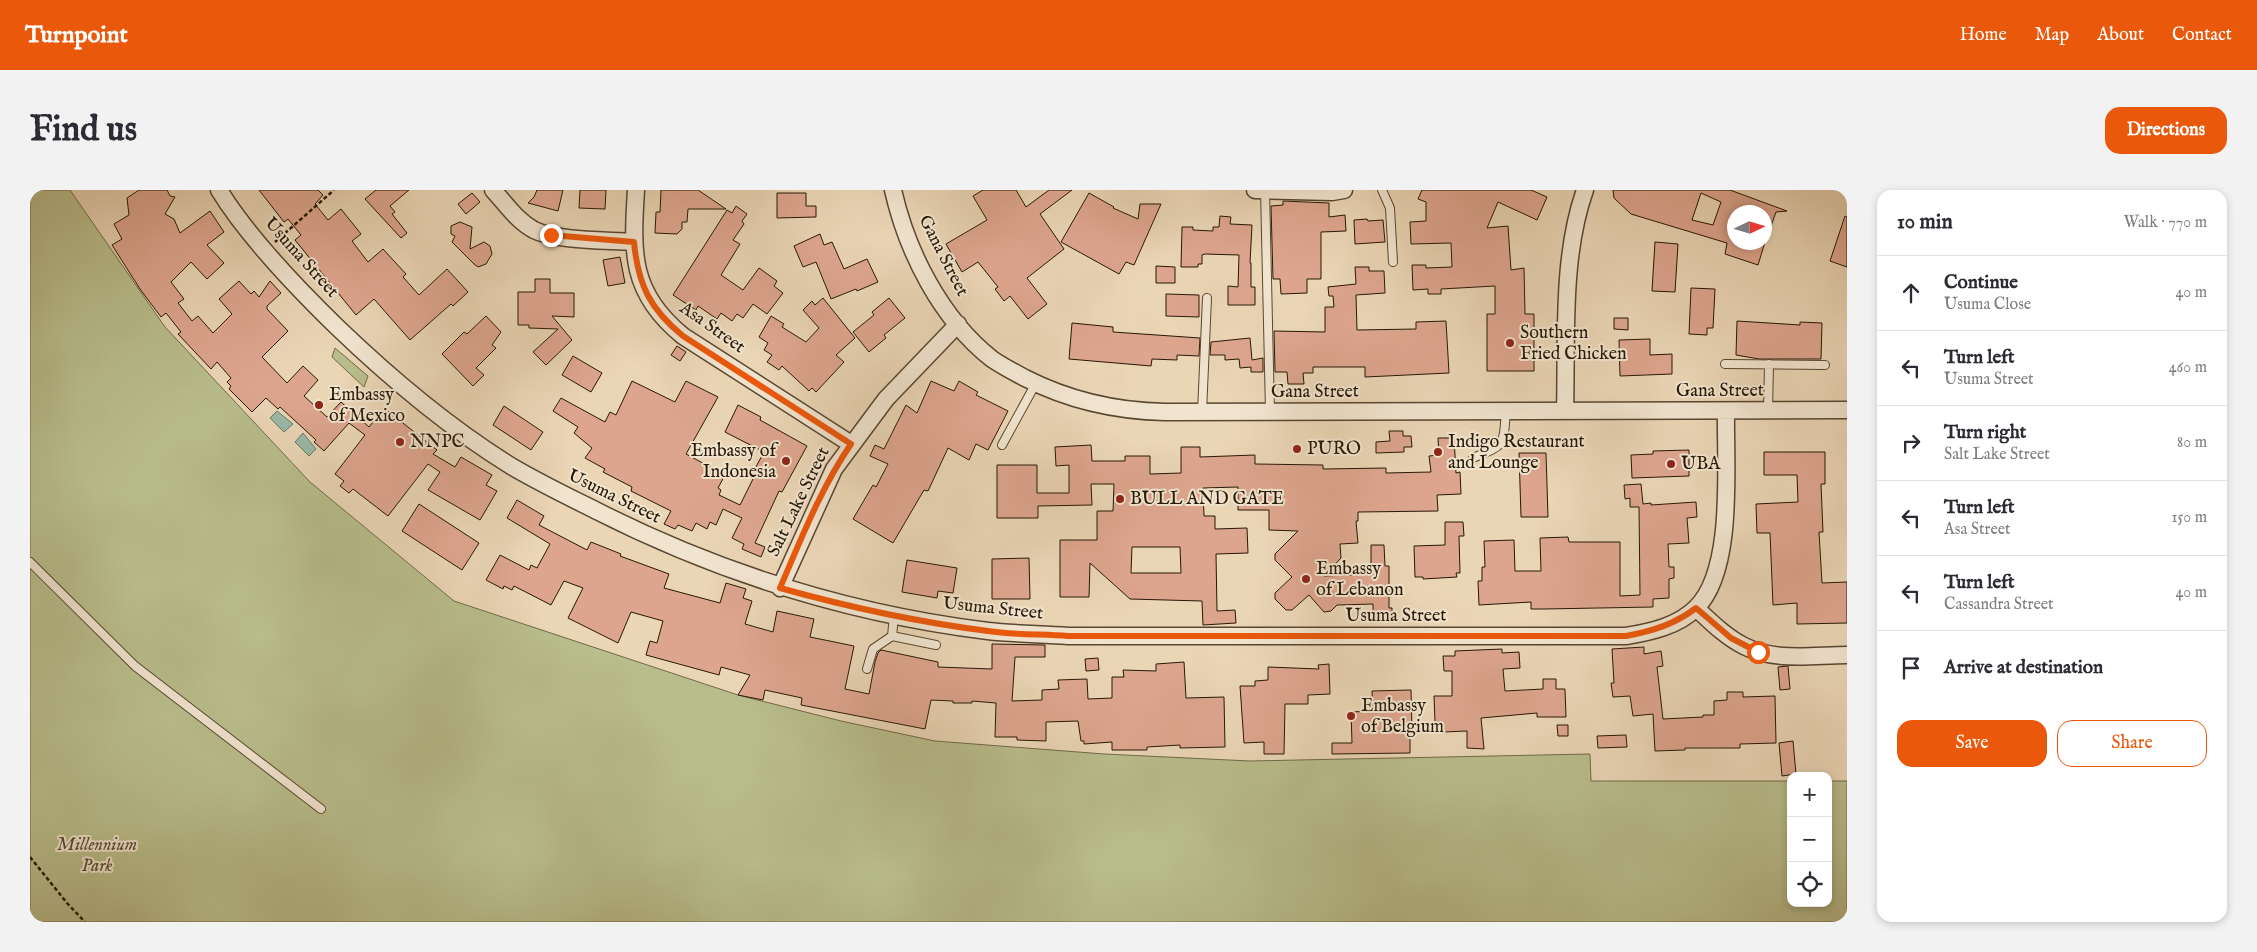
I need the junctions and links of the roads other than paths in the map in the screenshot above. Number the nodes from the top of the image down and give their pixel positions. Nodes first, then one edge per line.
1 (219, 190) edge
2 (493, 190) edge
3 (636, 190) edge
4 (893, 190) edge
5 (1255, 190) edge
6 (1265, 190) edge
7 (1344, 190) edge
8 (1382, 190) edge
9 (1585, 190) edge
10 (634, 242) junction
11 (1393, 262) dead end
12 (1207, 298) dead end
13 (958, 324) junction
14 (1725, 364) dead end
15 (1769, 364) junction
16 (1825, 365) dead end
17 (1036, 383) junction
18 (1847, 410) edge
19 (1506, 411) junction
20 (1565, 411) junction
21 (1726, 411) junction
22 (1768, 411) junction
23 (1202, 412) junction
24 (1270, 412) junction
25 (851, 444) junction
26 (1002, 445) dead end
27 (1473, 458) dead end
28 (30, 562) edge
29 (780, 588) junction
30 (1696, 608) junction
31 (894, 616) junction
32 (892, 636) junction
33 (936, 644) dead end
34 (1847, 655) edge
35 (867, 669) dead end
36 (321, 809) dead end

1 - 29 street, Usuma Street
2 - 10 street
3 - 10 street, Asa Street
4 - 13 street, Gana Street
5 - 6 street
6 - 7 street
6 - 24 lane
8 - 11 lane
9 - 20 street
10 - 25 street, Asa Street
12 - 23 lane
13 - 17 street, Gana Street
13 - 25 street, Salt Lake Street
14 - 15 lane
15 - 16 lane
15 - 22 lane
17 - 23 street, Gana Street
17 - 26 lane
18 - 22 street, Gana Street
19 - 20 street, Gana Street
19 - 24 street, Gana Street
19 - 27 lane
20 - 21 street, Gana Street
21 - 22 street, Gana Street
21 - 30 street, Usuma Street
23 - 24 street, Gana Street
25 - 29 street, Salt Lake Street
28 - 36 lane
29 - 31 street, Usuma Street
30 - 31 street, Usuma Street
30 - 34 street
31 - 32 lane
32 - 33 lane
32 - 35 lane

